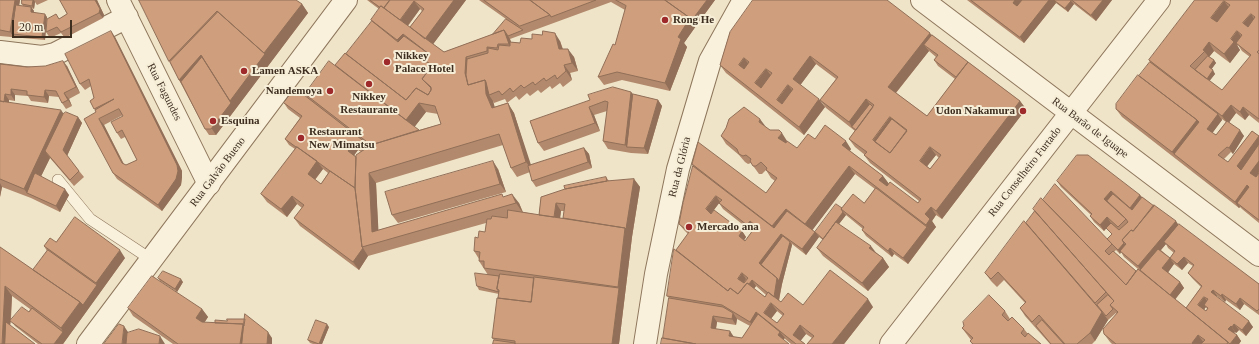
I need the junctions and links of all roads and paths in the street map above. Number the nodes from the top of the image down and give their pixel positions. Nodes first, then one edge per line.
1 (346, 0) edge
2 (744, 0) edge
3 (922, 0) edge
4 (1159, 0) edge
5 (123, 8) edge
6 (0, 52) edge
7 (1071, 113) junction
8 (58, 180) dead end
9 (209, 184) junction
10 (1259, 255) edge
11 (152, 260) junction
12 (88, 344) edge
13 (645, 344) edge
14 (891, 344) edge

1 - 9 street, Rua Galvão Bueno
2 - 13 street, Rua da Glória
3 - 7 street, Rua Barão de Iguape
4 - 7 street, Rua Conselheiro Furtado
5 - 6 street
5 - 9 street, Rua Fagundes
7 - 10 street, Rua Barão de Iguape
7 - 14 street, Rua Conselheiro Furtado
8 - 11 lane
9 - 11 street, Rua Galvão Bueno
11 - 12 street, Rua Galvão Bueno

